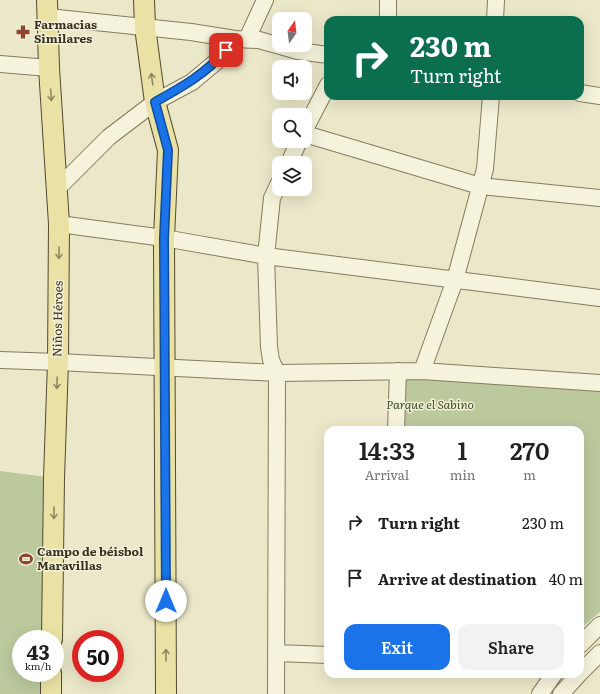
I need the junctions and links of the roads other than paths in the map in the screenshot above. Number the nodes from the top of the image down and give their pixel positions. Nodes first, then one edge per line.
1 (144, 0) edge
2 (264, 0) edge
3 (388, 0) edge
4 (496, 0) edge
5 (48, 9) edge
6 (388, 16) edge
7 (495, 16) edge
8 (145, 27) junction
9 (241, 39) junction
10 (324, 54) edge
11 (0, 64) edge
12 (49, 68) junction
13 (324, 93) edge
14 (584, 94) edge
15 (600, 96) edge
16 (491, 100) edge
17 (155, 102) junction
18 (312, 116) edge
19 (312, 136) edge
20 (480, 186) junction
21 (57, 189) junction
22 (273, 196) edge
23 (600, 198) edge
24 (59, 224) junction
25 (164, 238) junction
26 (266, 256) junction
27 (455, 280) junction
28 (600, 298) edge
29 (0, 360) edge
30 (58, 362) junction
31 (165, 368) junction
32 (398, 371) junction
33 (422, 371) junction
34 (277, 373) junction
35 (600, 383) edge
36 (396, 426) edge
37 (600, 625) edge
38 (52, 630) edge
39 (584, 641) edge
40 (277, 653) junction
41 (324, 654) edge
42 (590, 659) edge
43 (584, 668) edge
44 (551, 678) edge
45 (576, 678) edge
46 (51, 682) edge
47 (51, 694) edge
48 (166, 694) edge
49 (276, 694) edge
50 (540, 694) edge
51 (561, 694) edge

1 - 8 main road
2 - 9 street
3 - 6 street
4 - 7 street
5 - 8 street
5 - 12 main road, Niños Héroes
8 - 9 street
17 -> 8 main road
9 - 10 street
9 - 17 street
11 - 12 street
12 -> 21 main road, Niños Héroes
13 - 18 street
14 - 15 street
16 - 20 street
17 - 21 street
17 - 25 main road
19 - 20 street
20 - 23 street
20 - 27 street
21 - 24 main road, Niños Héroes
22 - 26 street
24 - 25 street
24 -> 30 main road, Niños Héroes
25 - 26 street
25 - 31 main road
26 - 27 street
26 - 34 street
27 - 28 street
27 - 33 street
29 - 30 street
30 - 31 street
30 -> 38 main road, Niños Héroes
31 - 34 street
48 -> 31 main road
32 - 33 street
32 - 34 street
32 - 36 street
33 - 35 street
34 - 40 street
37 - 39 street
40 - 41 street
40 - 49 street
42 - 43 street
44 - 50 street
45 - 51 street
46 - 47 main road

